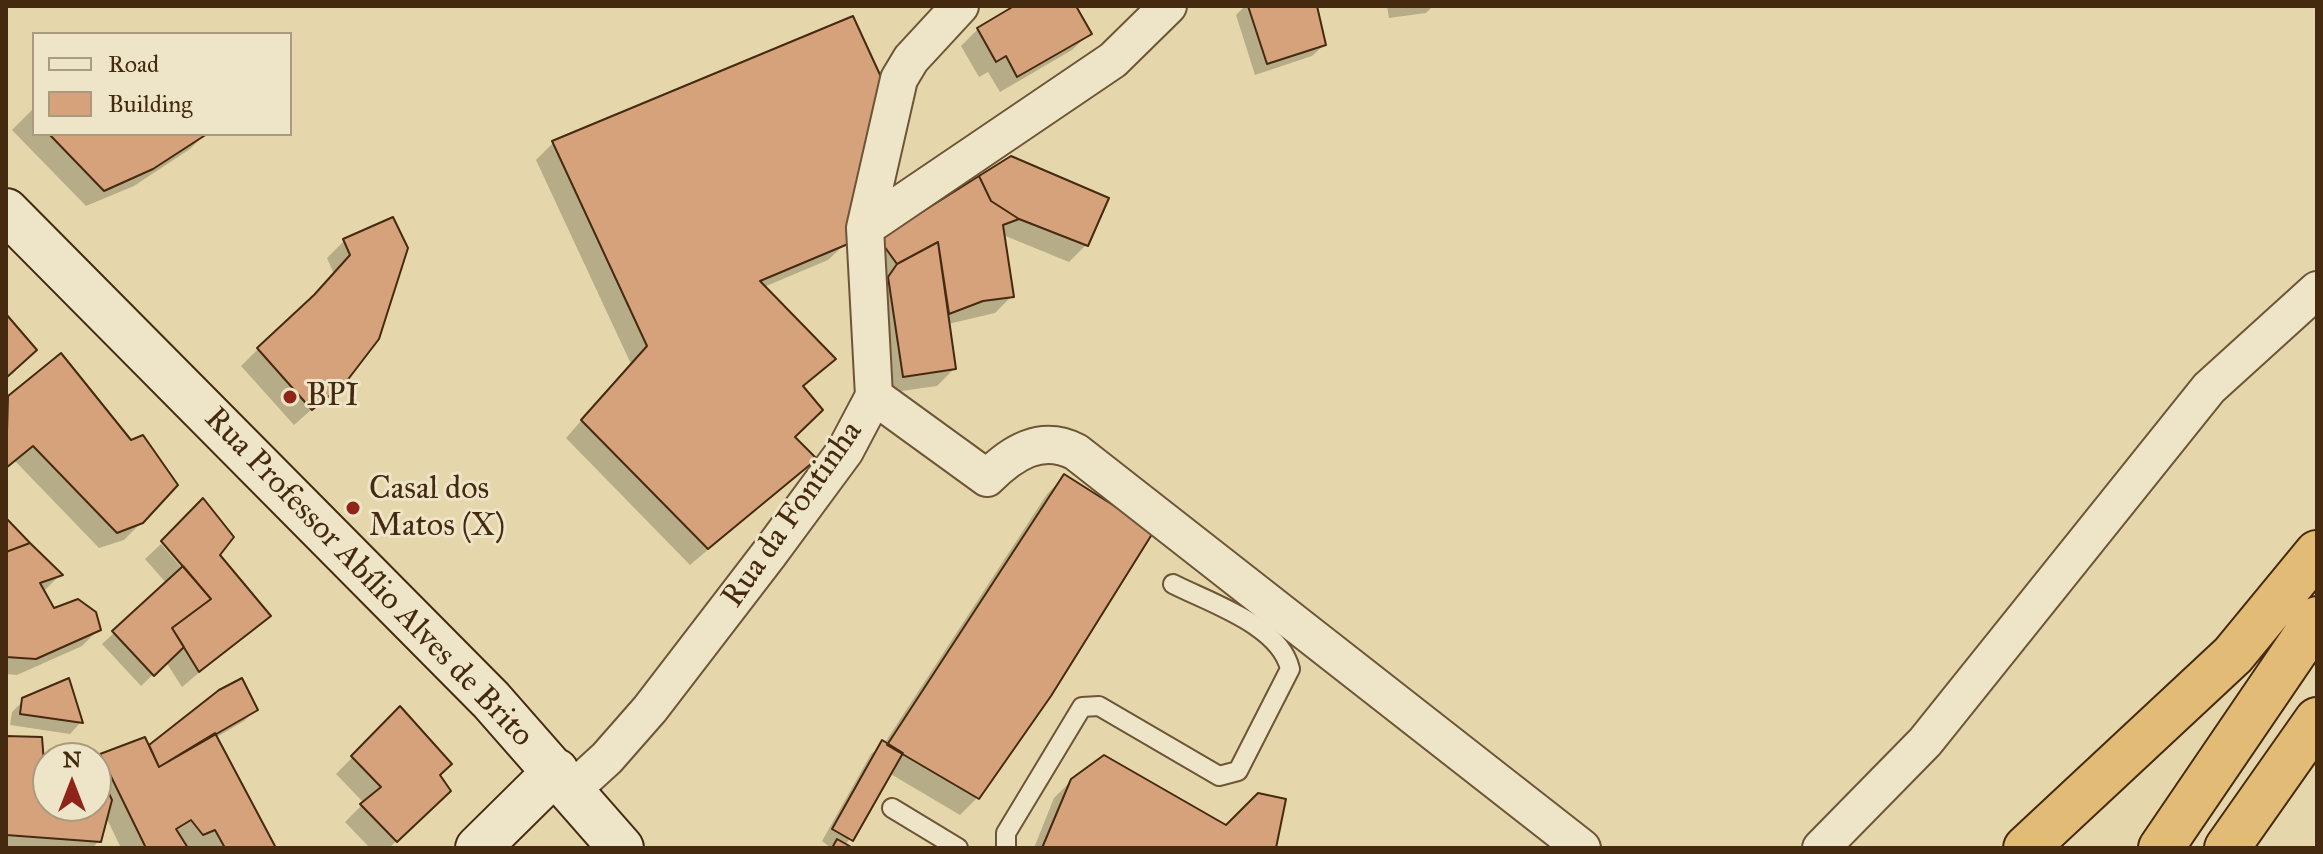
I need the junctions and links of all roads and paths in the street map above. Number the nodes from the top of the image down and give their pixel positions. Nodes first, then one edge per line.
1 (960, 6) edge
2 (1168, 6) edge
3 (6, 211) edge
4 (865, 228) junction
5 (2317, 290) edge
6 (874, 396) junction
7 (2317, 553) edge
8 (1173, 584) dead end
9 (2317, 619) edge
10 (2317, 720) edge
11 (564, 780) junction
12 (892, 808) dead end
13 (478, 848) edge
14 (621, 848) edge
15 (958, 848) edge
16 (1006, 848) edge
17 (1582, 848) edge
18 (1821, 848) edge
19 (2026, 848) edge
20 (2161, 848) edge
21 (2227, 848) edge

1 - 4 street, Rua da Fontinha
2 - 4 street
3 - 11 main road, Rua Professor Abílio Alves de Brito
4 - 6 street, Rua da Fontinha
5 - 18 street
6 - 11 street, Rua da Fontinha
6 - 17 street
7 - 19 highway
8 - 16 lane
9 - 20 highway
10 - 21 highway
11 - 13 main road
11 - 14 main road, Rua Professor Abílio Alves de Brito
12 - 15 lane

